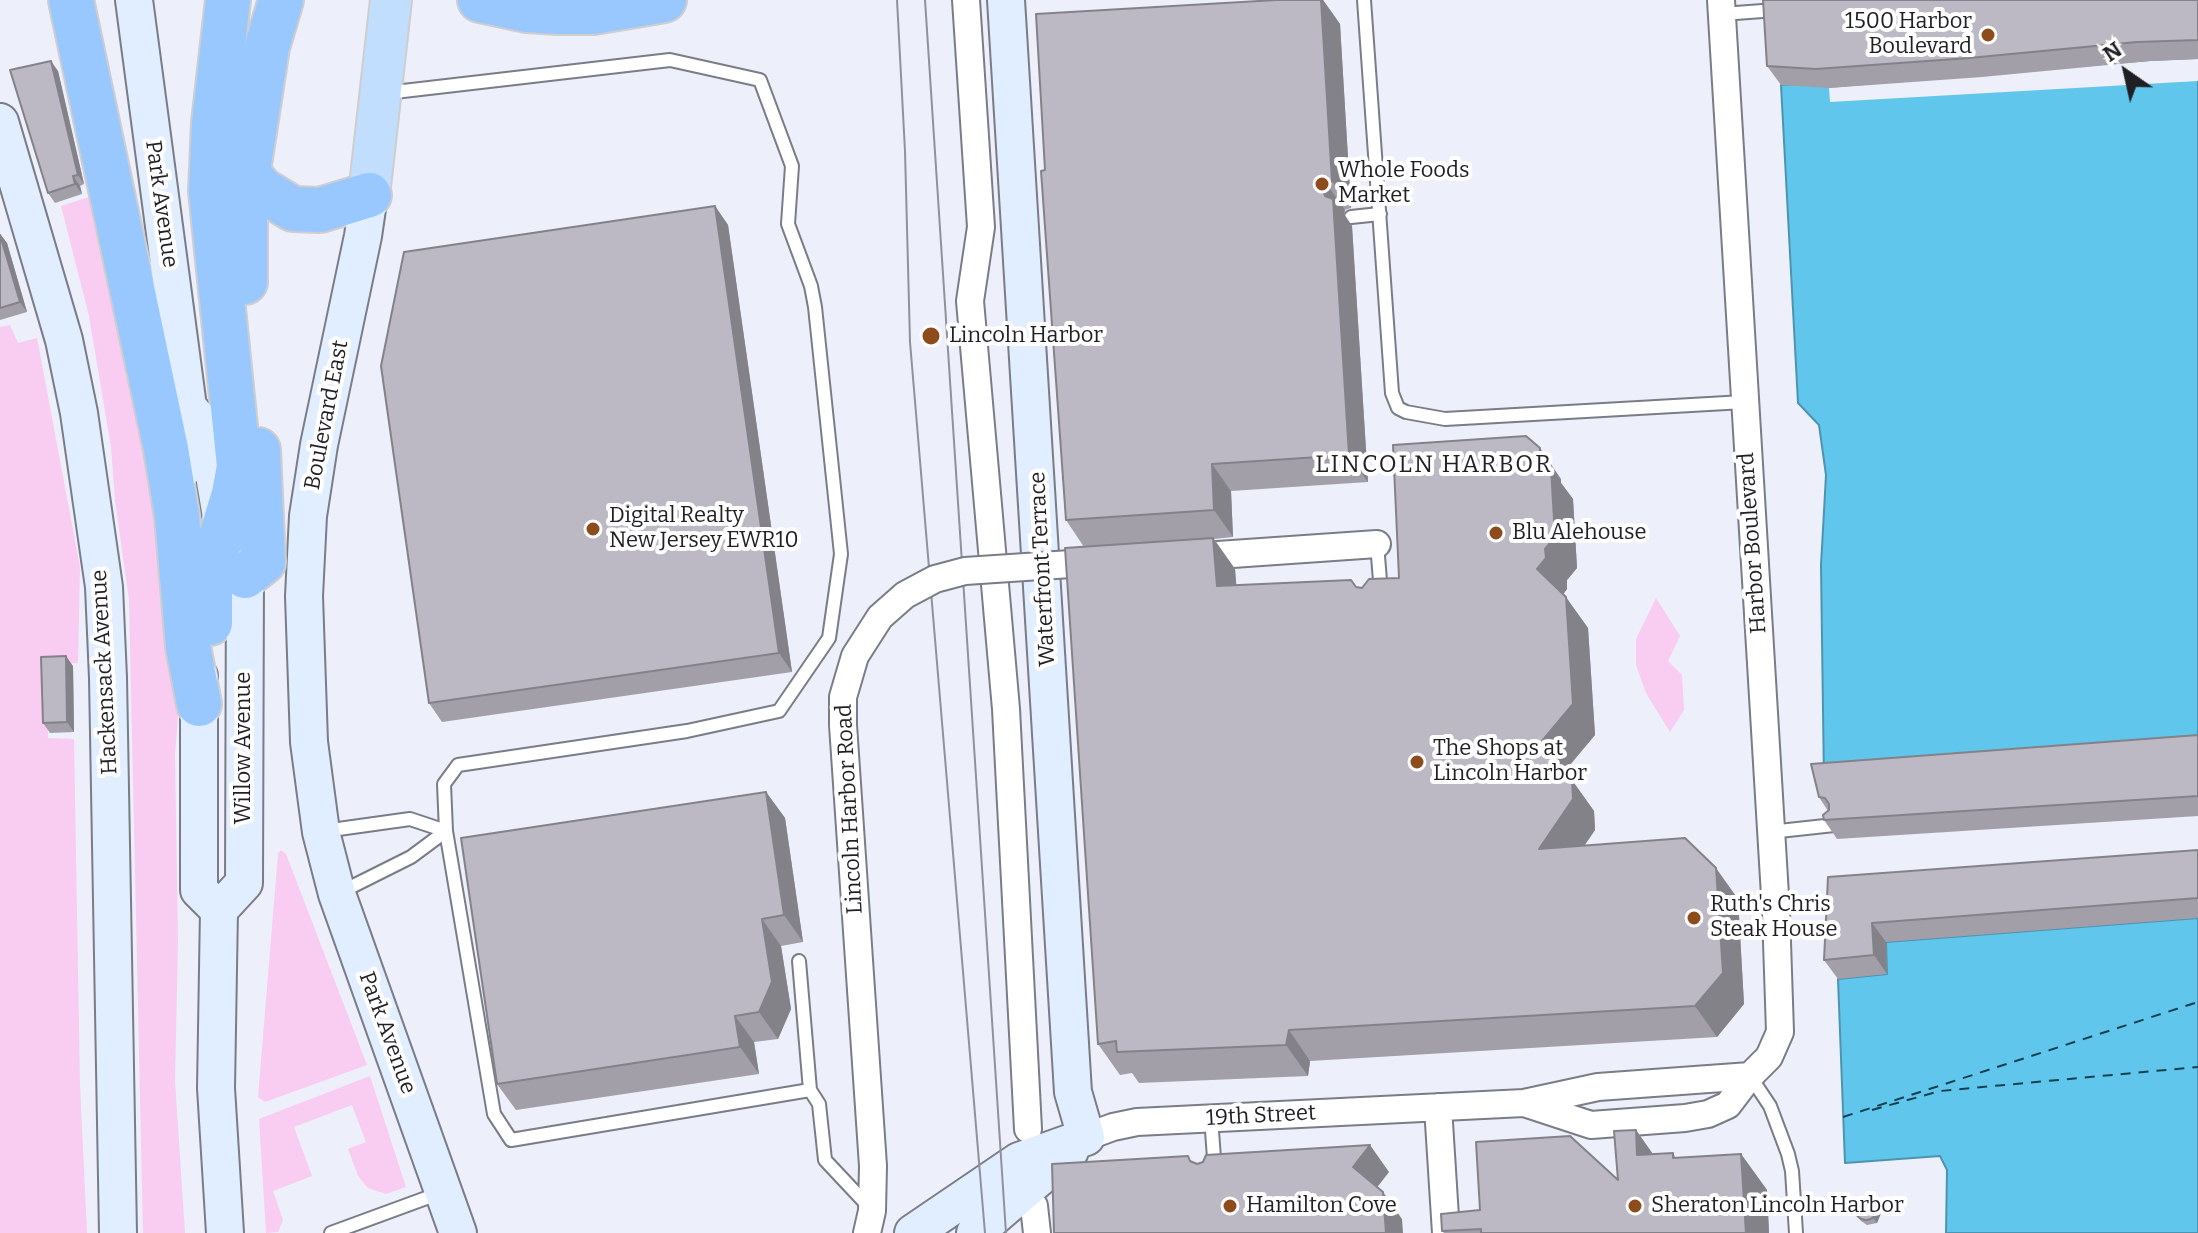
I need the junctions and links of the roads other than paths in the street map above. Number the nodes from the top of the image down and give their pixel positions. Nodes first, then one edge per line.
1 (71, 0) edge
2 (134, 0) edge
3 (228, 0) edge
4 (281, 0) edge
5 (391, 0) edge
6 (480, 0) edge
7 (664, 0) edge
8 (966, 0) edge
9 (1008, 0) edge
10 (1364, 0) edge
11 (1721, 7) edge
12 (1776, 10) edge
13 (381, 93) junction
14 (0, 122) edge
15 (213, 133) junction
16 (247, 174) junction
17 (369, 195) junction
18 (1380, 214) junction
19 (1351, 217) dead end
20 (1744, 402) junction
21 (188, 407) junction
22 (224, 528) junction
23 (1377, 544) joint
24 (1160, 558) edge
25 (1115, 561) edge
26 (245, 576) junction
27 (1382, 610) edge
28 (199, 704) junction
29 (1834, 825) edge
30 (446, 831) junction
31 (321, 832) junction
32 (1770, 832) junction
33 (465, 846) edge
34 (449, 848) junction
35 (337, 894) junction
36 (219, 910) junction
37 (799, 961) dead end
38 (1750, 1076) junction
39 (810, 1090) junction
40 (1524, 1103) junction
41 (1438, 1107) junction
42 (1211, 1118) junction
43 (1028, 1129) dead end
44 (1086, 1137) junction
45 (1216, 1182) edge
46 (444, 1191) junction
47 (1034, 1206) dead end
48 (870, 1222) edge
49 (334, 1232) edge
50 (118, 1233) edge
51 (225, 1233) edge
52 (458, 1233) edge
53 (913, 1233) edge
54 (975, 1233) edge
55 (1037, 1233) edge
56 (1446, 1233) edge
57 (1796, 1233) edge

1 - 28 highway
2 - 21 main road, Park Avenue
3 - 15 highway
4 - 16 highway
5 - 13 main road, Boulevard East
6 - 7 highway
8 - 43 street
9 - 44 main road, Waterfront Terrace
10 - 18 lane
11 - 12 lane
11 - 20 street, Harbor Boulevard
13 - 17 main road, Boulevard East
13 - 30 lane
14 - 50 main road, Hackensack Avenue
15 - 16 highway
15 - 22 highway
16 - 17 highway
16 - 26 highway
17 - 31 main road, Boulevard East
18 - 19 lane
18 - 20 lane
20 - 32 street, Harbor Boulevard
21 - 22 main road, Park Avenue
21 - 28 main road, Park Avenue
22 - 26 main road, Park Avenue
22 - 28 highway
23 - 24 street
23 - 27 lane
25 - 48 street, Lincoln Harbor Road, bridge
26 - 36 main road, Willow Avenue
28 - 36 main road, Willow Avenue
29 - 32 lane
30 - 31 lane
30 - 34 lane
30 - 35 lane
31 - 35 main road, Park Avenue
32 - 38 street, Harbor Boulevard
33 - 34 lane
34 - 39 lane
35 - 46 main road, Park Avenue
36 - 51 main road
37 - 39 lane
38 - 40 street, Harbor Boulevard
38 - 40 street, Harbor Boulevard
38 - 57 lane
39 - 48 lane
40 - 41 street, Harbor Boulevard
41 - 42 street, 19th Street
41 - 56 street
42 - 44 street, 19th Street
42 - 45 lane
44 - 53 main road, 19th Street
44 - 54 main road, 19th Street
46 - 49 lane
46 - 52 main road, Park Avenue
47 - 55 street

